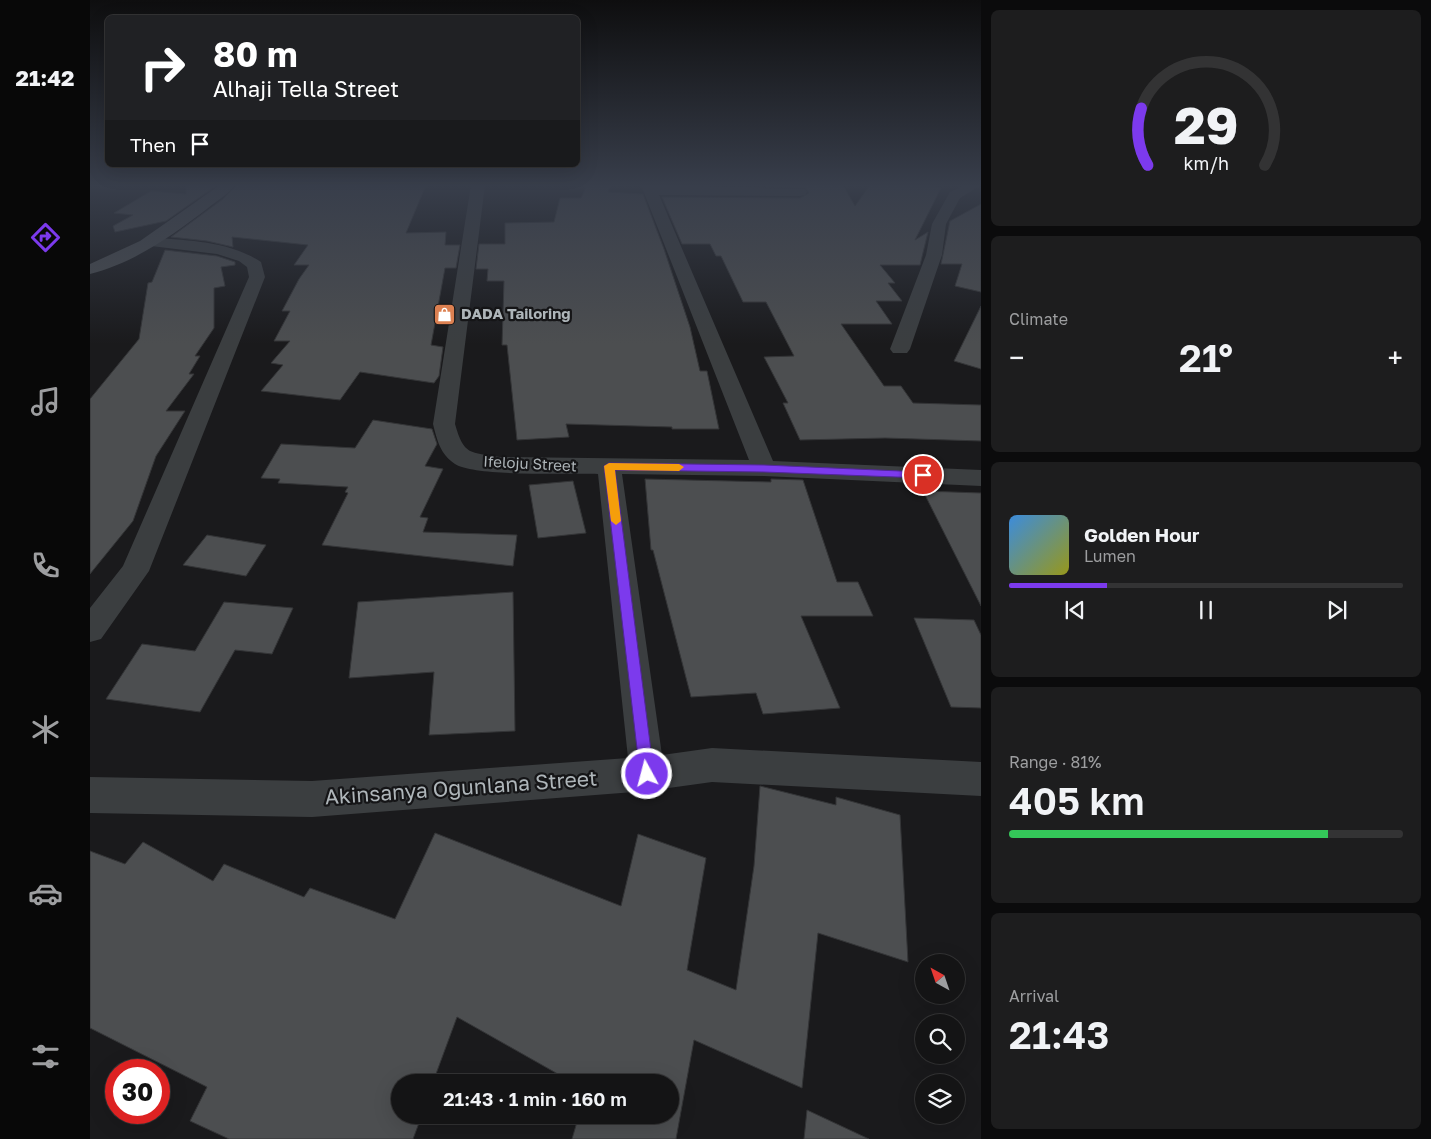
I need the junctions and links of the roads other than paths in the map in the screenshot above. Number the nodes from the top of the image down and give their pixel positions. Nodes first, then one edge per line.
1 (138, 238) edge
2 (154, 238) edge
3 (470, 238) edge
4 (670, 238) edge
5 (937, 238) edge
6 (148, 242) junction
7 (90, 260) edge
8 (90, 269) edge
9 (900, 349) dead end
10 (609, 466) junction
11 (764, 468) junction
12 (981, 478) edge
13 (90, 630) edge
14 (647, 774) junction
15 (981, 779) edge
16 (90, 795) edge

1 - 7 main road
2 - 6 main road
3 - 10 street, Ifeloju Street
4 - 11 street
5 - 9 street
6 - 8 main road
6 - 13 street
10 - 11 street, Ifeloju Street
10 - 14 street
11 - 12 street, Ifeloju Street
14 - 15 street, Akinsanya Ogunlana Street
14 - 16 street, Akinsanya Ogunlana Street

